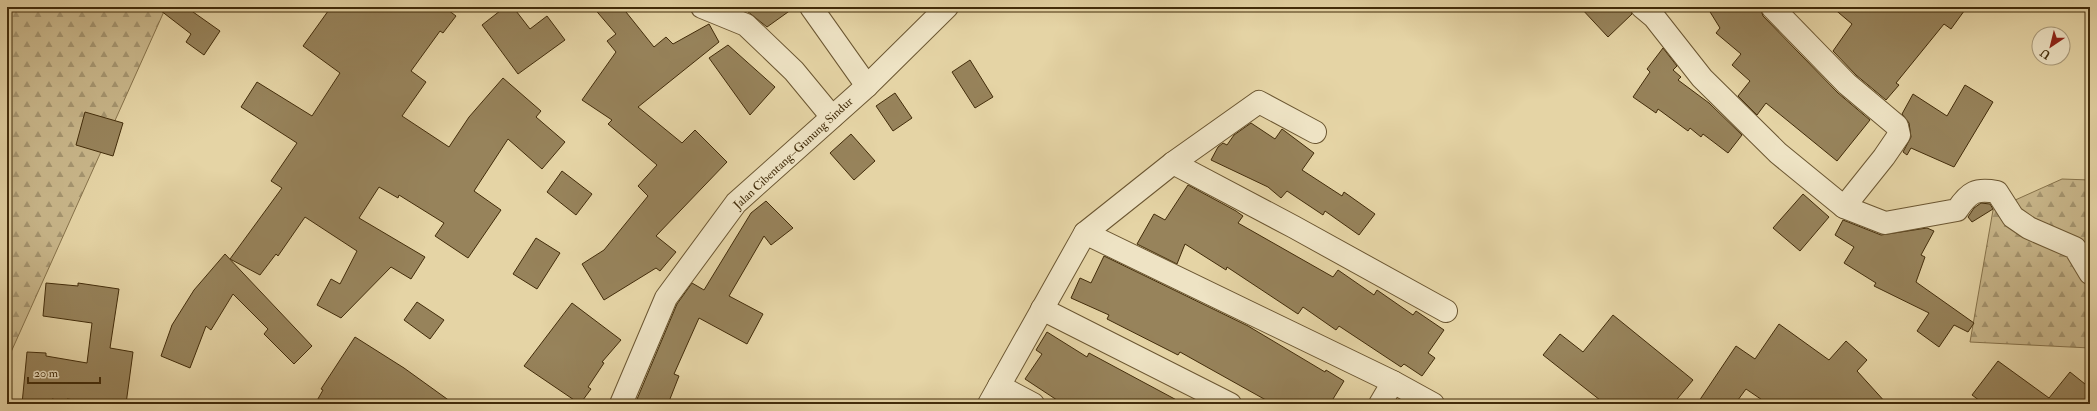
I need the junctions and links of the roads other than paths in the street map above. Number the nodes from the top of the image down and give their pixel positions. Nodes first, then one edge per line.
1 (702, 7) edge
2 (811, 7) edge
3 (947, 7) edge
4 (1642, 7) edge
5 (1772, 7) edge
6 (867, 86) junction
7 (832, 117) junction
8 (1315, 132) dead end
9 (1173, 163) junction
10 (1844, 207) junction
11 (1085, 233) junction
12 (2090, 273) edge
13 (1042, 309) junction
14 (1446, 311) dead end
15 (1393, 382) junction
16 (994, 395) edge
17 (621, 404) edge
18 (1033, 404) edge
19 (1230, 404) edge
20 (1380, 404) edge
21 (1433, 404) edge

1 - 7 street
2 - 6 street
3 - 6 street, Jalan Cibentang–Gunung Sindur
4 - 10 street
5 - 10 street
6 - 7 street, Jalan Cibentang–Gunung Sindur
7 - 17 street, Jalan Cibentang–Gunung Sindur
8 - 9 street
9 - 11 street
9 - 14 street
10 - 12 street
11 - 13 street
11 - 15 street
13 - 16 street
13 - 19 street
15 - 20 street
15 - 21 street
16 - 18 street

